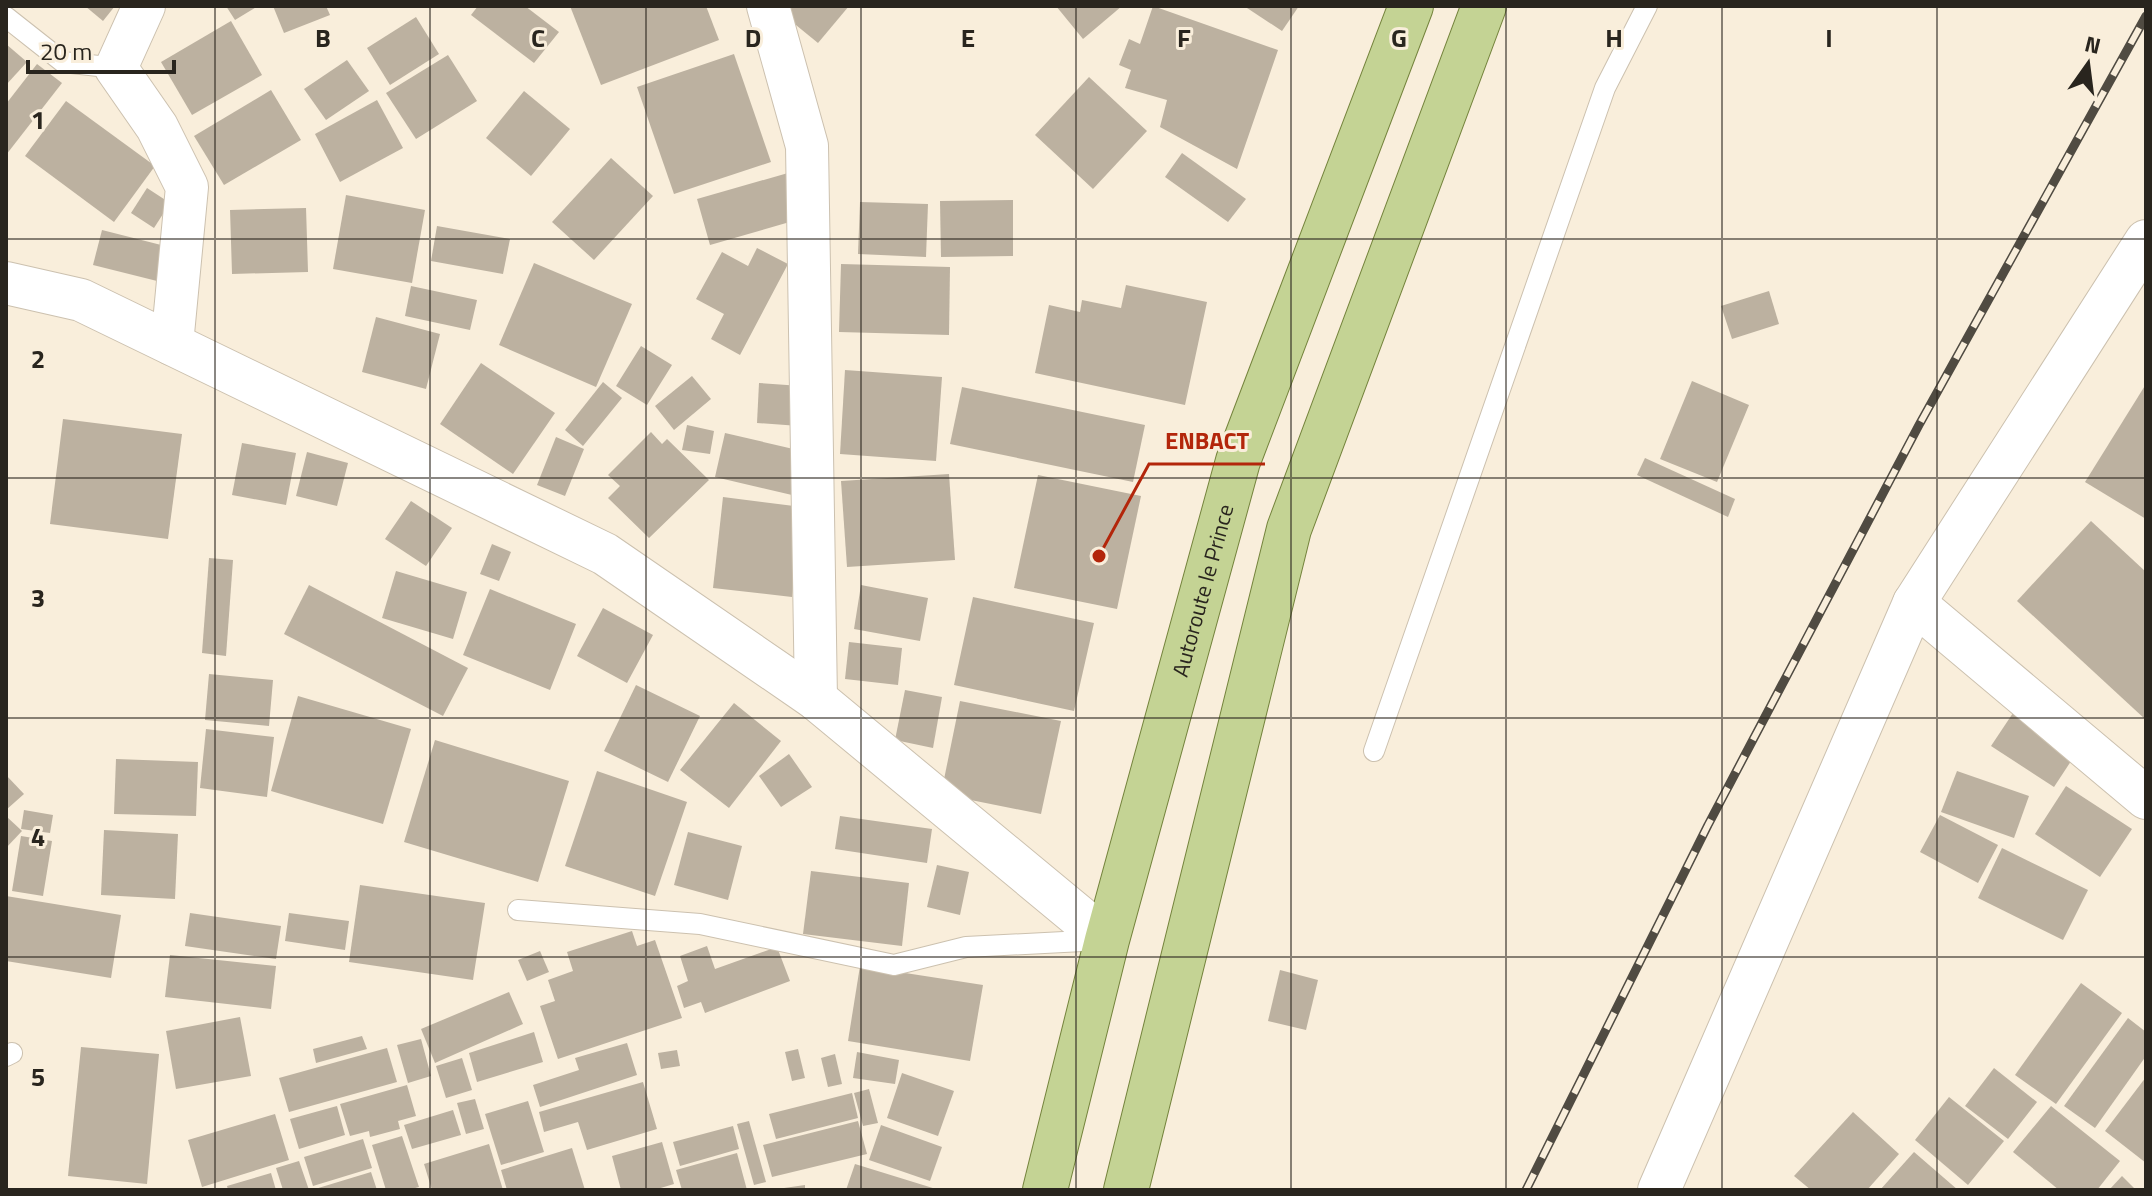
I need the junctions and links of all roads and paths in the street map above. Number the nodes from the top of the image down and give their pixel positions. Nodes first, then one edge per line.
1 (144, 6) edge
2 (768, 6) edge
3 (1411, 6) edge
4 (1484, 6) edge
5 (1647, 6) edge
6 (6, 17) edge
7 (116, 68) junction
8 (2146, 241) edge
9 (6, 283) edge
10 (172, 344) junction
11 (1914, 603) junction
12 (816, 699) junction
13 (1374, 751) dead end
14 (2146, 798) edge
15 (518, 910) dead end
16 (1107, 940) junction
17 (1045, 1190) edge
18 (1126, 1190) edge
19 (1659, 1190) edge

1 - 7 street
2 - 12 street
3 - 16 main road, Autoroute le Prince
4 - 18 main road
5 - 13 lane
6 - 7 lane
7 - 10 street
8 - 11 street
9 - 10 street
10 - 12 street
11 - 14 street
11 - 19 street
12 - 16 street
15 - 16 lane
16 - 17 main road, Autoroute le Prince

